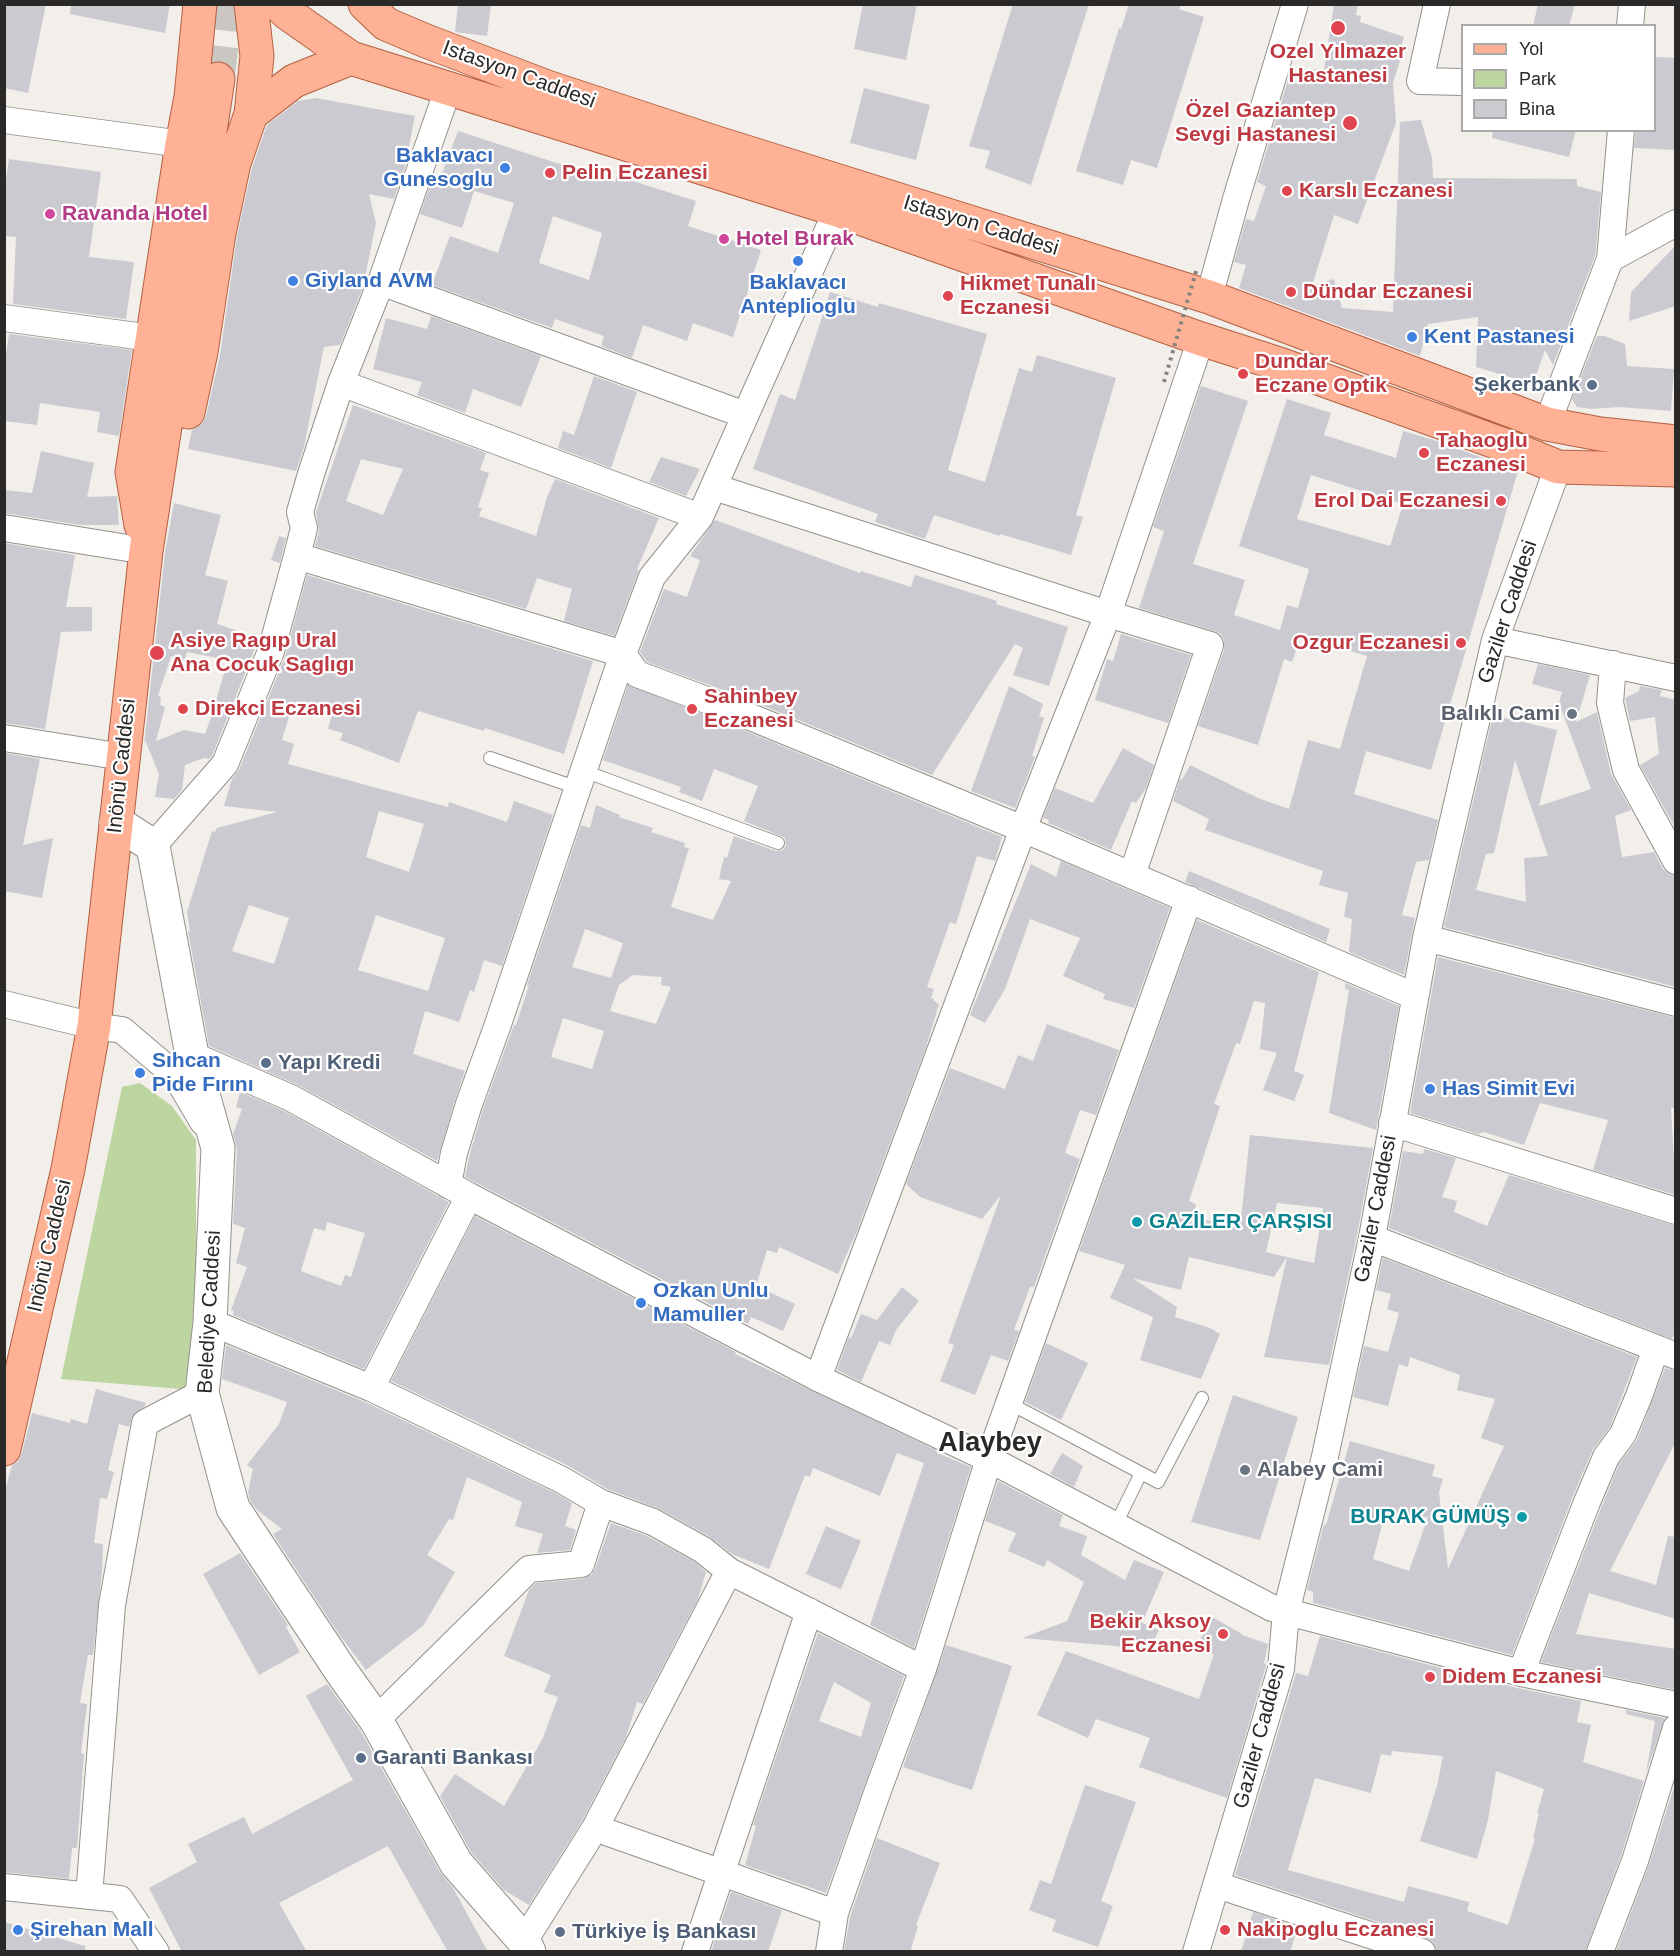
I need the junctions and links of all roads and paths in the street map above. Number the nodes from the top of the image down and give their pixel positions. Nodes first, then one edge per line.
1 (200, 4) edge
2 (251, 4) edge
3 (278, 4) edge
4 (365, 4) edge
5 (1295, 4) edge
6 (1437, 4) edge
7 (1632, 4) edge
8 (1630, 24) edge
9 (351, 58) junction
10 (218, 80) tunnel mouth
11 (1461, 82) edge
12 (448, 89) junction
13 (251, 114) junction
14 (4, 120) edge
15 (1621, 132) edge
16 (182, 144) junction
17 (837, 210) junction
18 (1676, 223) edge
19 (1610, 259) junction
20 (1197, 268) dead end
21 (381, 282) junction
22 (1209, 297) junction
23 (4, 318) edge
24 (152, 338) junction
25 (1201, 339) junction
26 (1164, 382) dead end
27 (341, 383) junction
28 (745, 415) junction
29 (1547, 424) junction
30 (1676, 442) edge
31 (1558, 467) junction
32 (1676, 470) edge
33 (714, 487) junction
34 (700, 517) junction
35 (4, 528) edge
36 (146, 551) junction
37 (297, 555) junction
38 (1108, 614) junction
39 (1495, 640) junction
40 (623, 654) junction
41 (1612, 664) junction
42 (1676, 678) edge
43 (4, 738) edge
44 (123, 757) junction
45 (490, 758) dead end
46 (581, 780) junction
47 (116, 822) junction
48 (1023, 829) junction
49 (778, 843) dead end
50 (153, 846) junction
51 (1676, 861) edge
52 (1132, 875) junction
53 (1190, 899) junction
54 (1426, 938) junction
55 (1414, 996) junction
56 (1676, 1003) edge
57 (4, 1004) edge
58 (94, 1026) junction
59 (192, 1055) junction
60 (1392, 1123) junction
61 (218, 1148) junction
62 (459, 1191) junction
63 (1676, 1211) edge
64 (1372, 1238) junction
65 (210, 1322) junction
66 (1666, 1352) edge
67 (818, 1378) junction
68 (371, 1388) junction
69 (202, 1392) junction
70 (1202, 1398) dead end
71 (1009, 1402) junction
72 (4, 1449) edge
73 (989, 1459) junction
74 (1141, 1473) junction
75 (601, 1503) junction
76 (1115, 1526) junction
77 (729, 1571) junction
78 (1279, 1610) junction
79 (809, 1611) junction
80 (923, 1669) junction
81 (1521, 1673) junction
82 (1676, 1705) edge
83 (376, 1720) junction
84 (1676, 1728) edge
85 (596, 1828) junction
86 (720, 1872) junction
87 (1217, 1886) junction
88 (4, 1887) edge
89 (89, 1896) junction
90 (835, 1913) junction
91 (526, 1946) edge
92 (156, 1952) edge
93 (695, 1952) edge
94 (829, 1952) edge
95 (1196, 1952) edge
96 (1422, 1952) edge
97 (1600, 1952) edge

1 - 16 main road
2 - 13 main road
3 - 9 main road
4 - 22 main road, Istasyon Caddesi
5 - 22 street
6 - 11 street
7 - 8 street
9 - 12 main road
9 - 13 main road
10 - 36 main road, Inönü Caddesi
12 - 17 main road
12 - 21 street
13 - 36 main road
14 - 16 street
15 - 19 street
16 - 24 main road
17 - 25 main road
17 - 28 street
18 - 19 street
19 - 29 street
20 - 26 path, bridge
21 - 27 street
21 - 28 street
22 - 29 main road, Istasyon Caddesi
23 - 24 street
24 - 36 main road
25 - 31 main road
25 - 38 street
27 - 34 street
27 - 37 street
28 - 33 street
29 - 30 main road, Istasyon Caddesi
31 - 32 main road
31 - 39 street, Gaziler Caddesi
33 - 34 street
33 - 38 street
34 - 40 street
35 - 36 street
36 - 44 main road, Inönü Caddesi
37 - 40 street
37 - 50 street
38 - 48 street
38 - 52 street
39 - 41 street
39 - 54 street, Gaziler Caddesi
40 - 46 street
40 - 48 street
41 - 42 street
41 - 51 street
43 - 44 street
44 - 47 main road, Inönü Caddesi
45 - 46 lane
46 - 49 lane
46 - 62 street
47 - 50 street
47 - 58 main road, Inönü Caddesi
48 - 52 street
48 - 67 street
50 - 59 street, Belediye Caddesi
52 - 53 street
53 - 55 street
53 - 71 street
54 - 55 street, Gaziler Caddesi
54 - 56 street
55 - 60 street, Gaziler Caddesi
57 - 58 street
58 - 61 street
58 - 72 main road, Inönü Caddesi
59 - 61 street, Belediye Caddesi
59 - 62 street
60 - 63 street
60 - 64 street, Gaziler Caddesi
61 - 65 street, Belediye Caddesi
62 - 67 street
62 - 68 street
64 - 66 street
64 - 78 street, Gaziler Caddesi
65 - 68 street
65 - 69 street, Belediye Caddesi
66 - 81 street
67 - 73 street
68 - 75 street
69 - 83 street, Belediye Caddesi
69 - 89 street
70 - 74 lane
71 - 73 street
71 - 74 lane
73 - 76 street
73 - 80 street
74 - 76 lane
75 - 77 street
75 - 83 street
76 - 78 street
77 - 79 street
77 - 85 street
78 - 81 street
78 - 87 street, Gaziler Caddesi
79 - 80 street
79 - 86 street
80 - 90 street
81 - 82 street
83 - 91 street, Belediye Caddesi
84 - 97 street
85 - 86 street
85 - 91 street
86 - 90 street
86 - 93 street
87 - 95 street, Gaziler Caddesi
87 - 96 street
88 - 89 street
89 - 92 street
90 - 94 street

